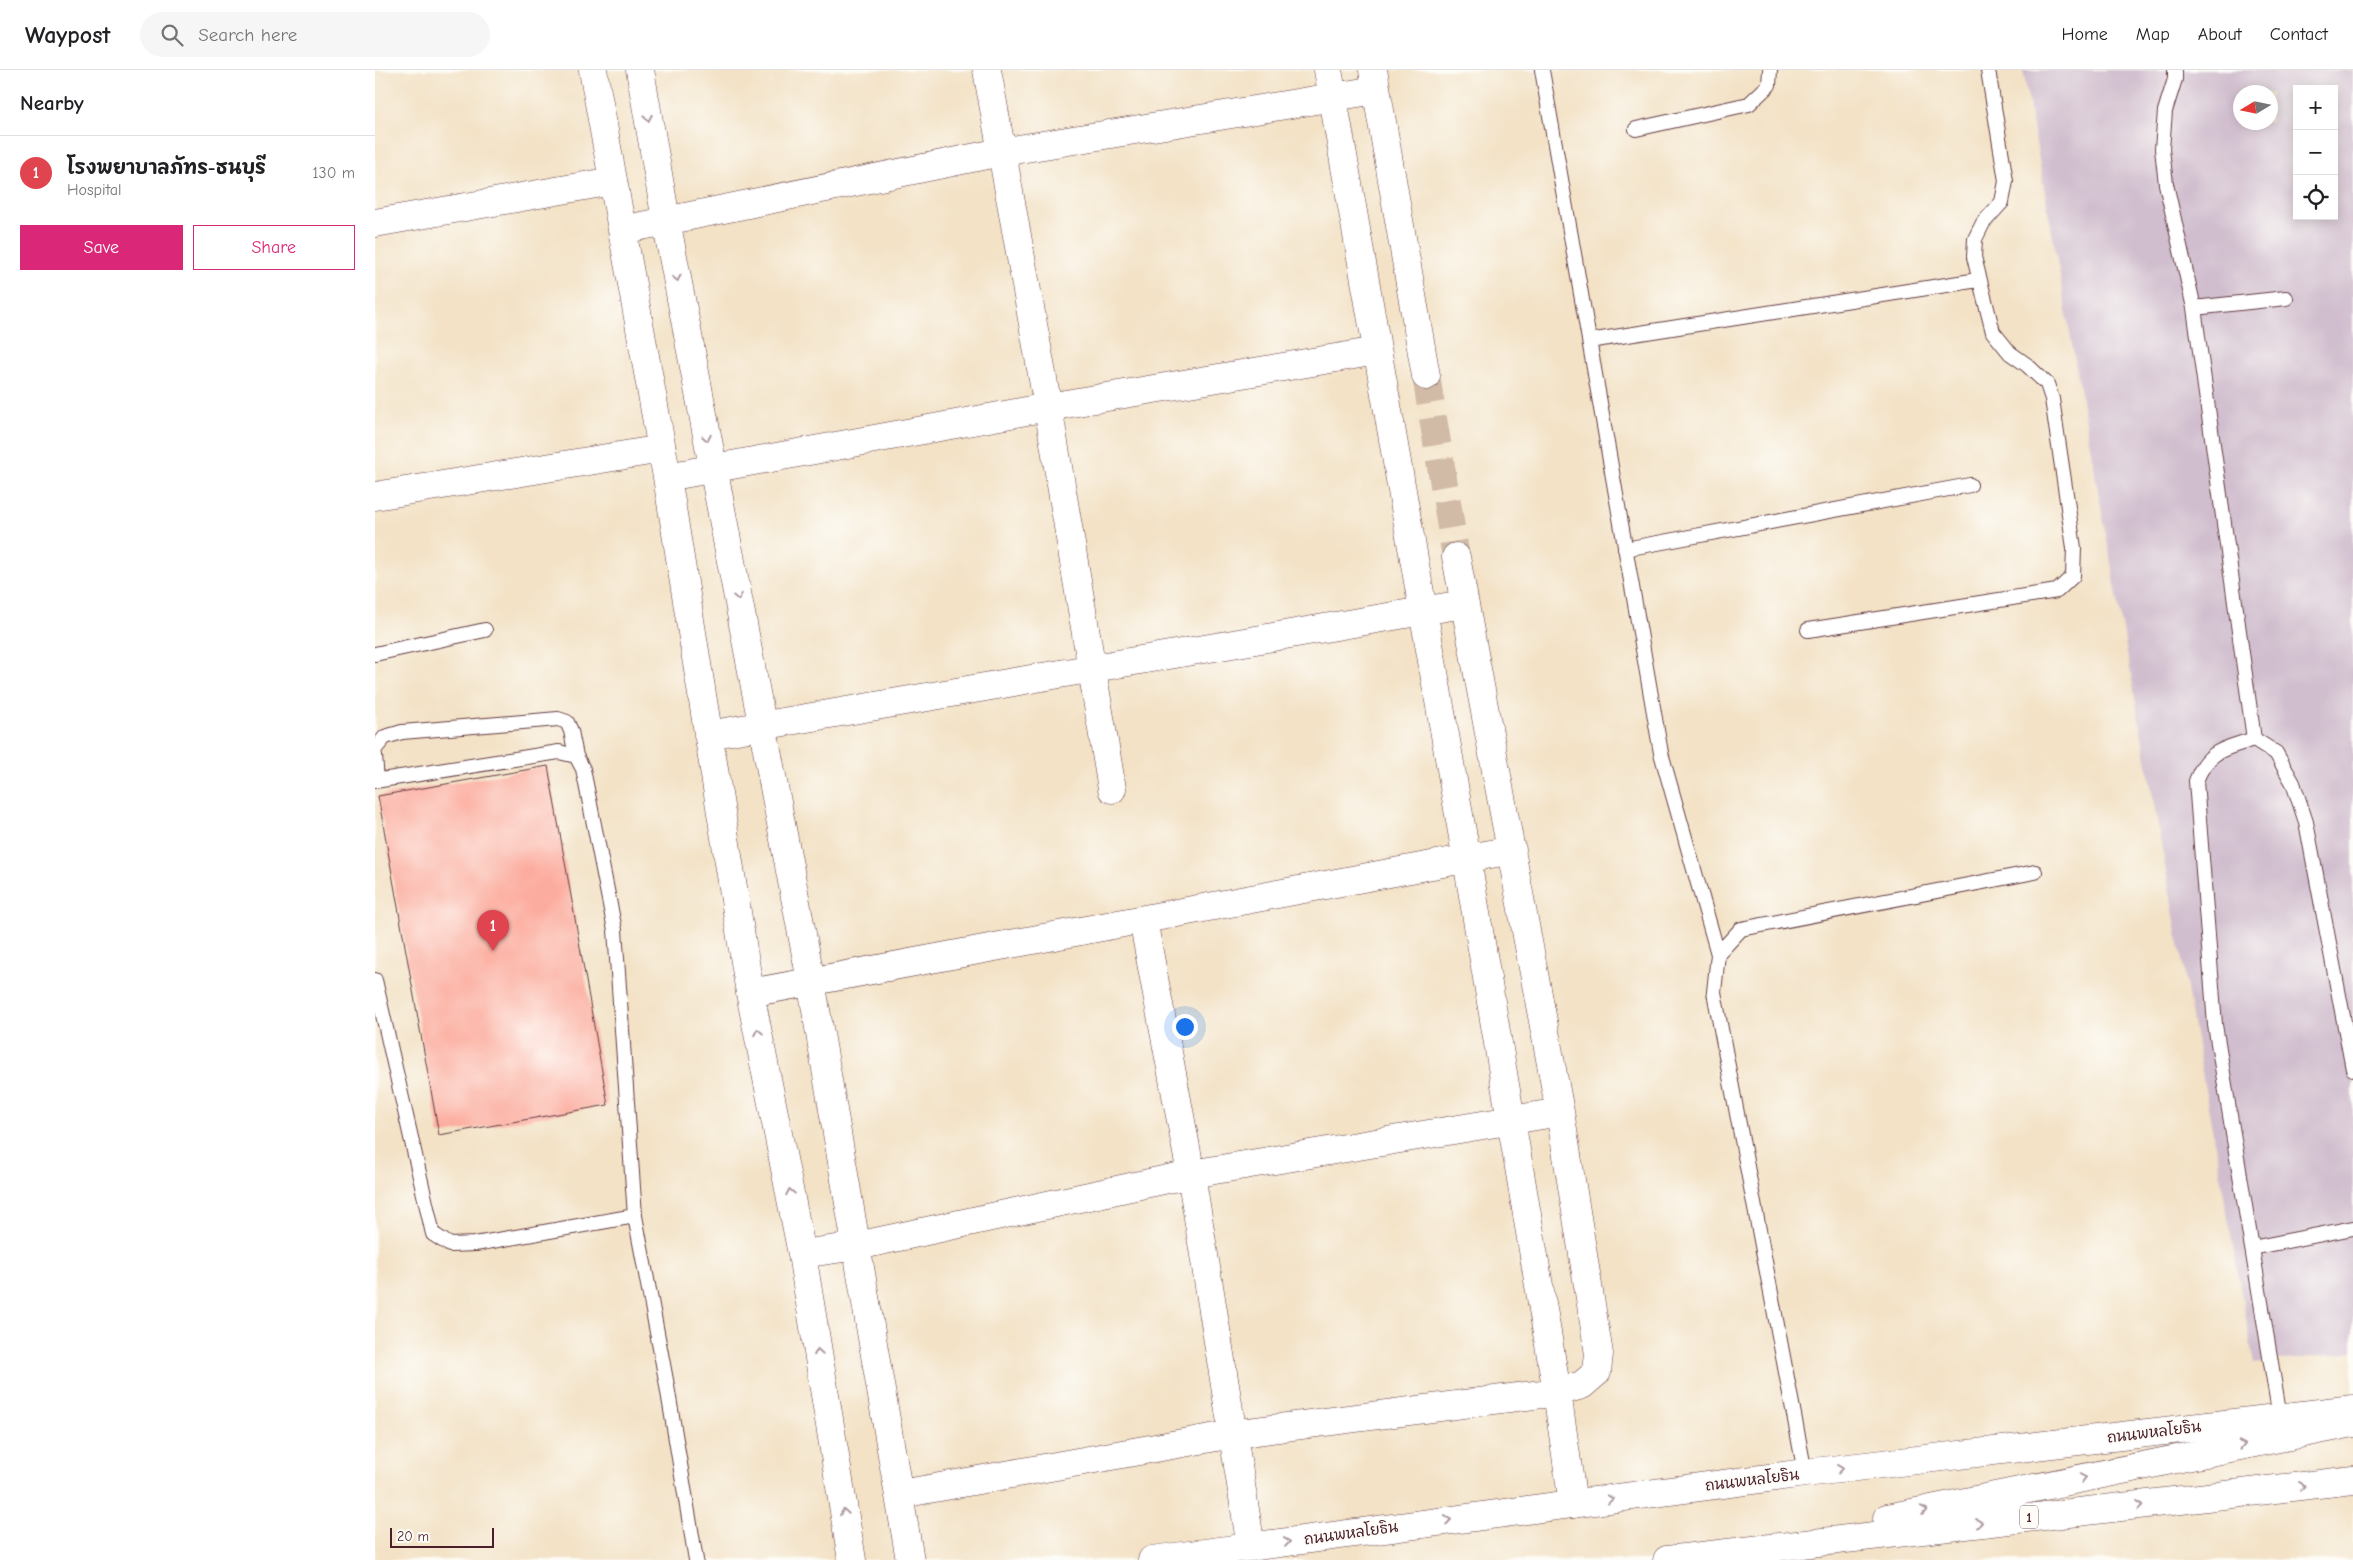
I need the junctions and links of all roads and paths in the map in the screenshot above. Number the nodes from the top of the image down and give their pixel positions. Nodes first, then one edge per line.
1 (593, 70) edge
2 (640, 70) edge
3 (987, 70) edge
4 (1328, 70) edge
5 (1542, 70) edge
6 (1770, 70) edge
7 (1988, 70) edge
8 (2175, 70) edge
9 (1375, 80) edge
10 (1333, 97) junction
11 (1636, 128) dead end
12 (1001, 152) junction
13 (613, 181) junction
14 (666, 220) junction
15 (375, 223) edge
16 (622, 230) junction
17 (1978, 280) junction
18 (2286, 298) dead end
19 (2194, 308) junction
20 (1589, 341) junction
21 (1377, 351) junction
22 (1426, 376) tunnel mouth
23 (1048, 407) junction
24 (662, 449) junction
25 (713, 467) junction
26 (667, 477) junction
27 (1970, 485) dead end
28 (375, 496) edge
29 (1625, 549) junction
30 (1456, 557) tunnel mouth
31 (1463, 604) junction
32 (1425, 612) junction
33 (485, 630) dead end
34 (1808, 630) dead end
35 (375, 654) edge
36 (1092, 667) junction
37 (763, 727) junction
38 (708, 735) junction
39 (2254, 739) junction
40 (375, 749) edge
41 (375, 755) edge
42 (575, 756) junction
43 (376, 781) edge
44 (1112, 789) dead end
45 (1512, 850) junction
46 (1467, 860) junction
47 (2035, 872) dead end
48 (1143, 920) junction
49 (1718, 954) junction
50 (375, 980) edge
51 (811, 981) junction
52 (750, 993) junction
53 (2353, 1069) edge
54 (1560, 1112) junction
55 (1511, 1121) junction
56 (1191, 1174) junction
57 (635, 1216) junction
58 (2353, 1228) edge
59 (857, 1246) junction
60 (2251, 1248) junction
61 (802, 1254) junction
62 (1557, 1392) junction
63 (2353, 1409) edge
64 (2280, 1417) junction
65 (2353, 1423) edge
66 (1233, 1434) junction
67 (1805, 1474) junction
68 (2353, 1480) edge
69 (901, 1494) junction
70 (1573, 1504) junction
71 (1251, 1547) junction
72 (1704, 1555) junction
73 (696, 1560) edge
74 (852, 1560) edge
75 (910, 1560) edge
76 (1152, 1560) edge
77 (1667, 1560) edge

1 - 13 main road
2 -> 14 main road
3 - 12 main road
4 - 10 main road
5 - 20 lane
6 - 11 lane
7 - 17 lane
8 - 19 lane
9 - 10 main road
9 - 22 main road
10 - 12 main road
10 - 21 main road
12 - 14 main road
12 - 23 main road
13 - 15 main road
13 - 16 main road
14 - 16 main road
14 -> 25 main road
16 - 24 main road
17 - 20 lane
17 - 34 lane
18 - 19 lane
19 - 39 lane
20 - 29 lane
21 - 23 main road
21 - 32 main road
23 - 25 main road
23 - 36 main road
24 - 26 main road
24 - 28 main road
25 - 26 main road
25 -> 37 main road
26 - 38 main road
27 - 29 lane
29 - 49 lane
30 - 31 main road
31 - 32 main road
31 - 45 main road
32 - 36 main road
32 - 46 main road
33 - 35 lane
36 - 37 main road
36 - 44 main road
37 - 38 main road
37 - 51 main road
38 - 52 main road
39 - 53 lane
39 - 60 lane
40 - 42 lane
41 - 43 lane
42 - 43 lane
42 - 57 lane
45 - 46 main road
45 - 54 main road
46 - 48 main road
46 - 55 main road
47 - 49 lane
48 - 51 main road
48 - 56 main road
49 - 67 lane
50 - 57 lane
51 - 52 main road
51 - 59 main road
61 -> 52 main road
54 - 55 main road
54 - 62 main road
55 - 56 main road
55 - 62 main road
56 - 59 main road
56 - 66 main road
57 - 73 lane
58 - 60 lane
59 - 61 main road
59 - 69 main road
60 - 64 lane
74 -> 61 main road
62 - 66 main road
62 - 70 main road
63 - 64 main road, ถนนพหลโยธิน
67 -> 64 main road, ถนนพหลโยธิน
72 -> 65 main road
66 - 69 main road
66 - 71 main road
70 -> 67 main road, ถนนพหลโยธิน
72 -> 68 main road, 1
69 - 75 main road
71 -> 70 main road, ถนนพหลโยธิน
71 - 76 main road, ถนนพหลโยธิน
72 - 77 main road, 1

